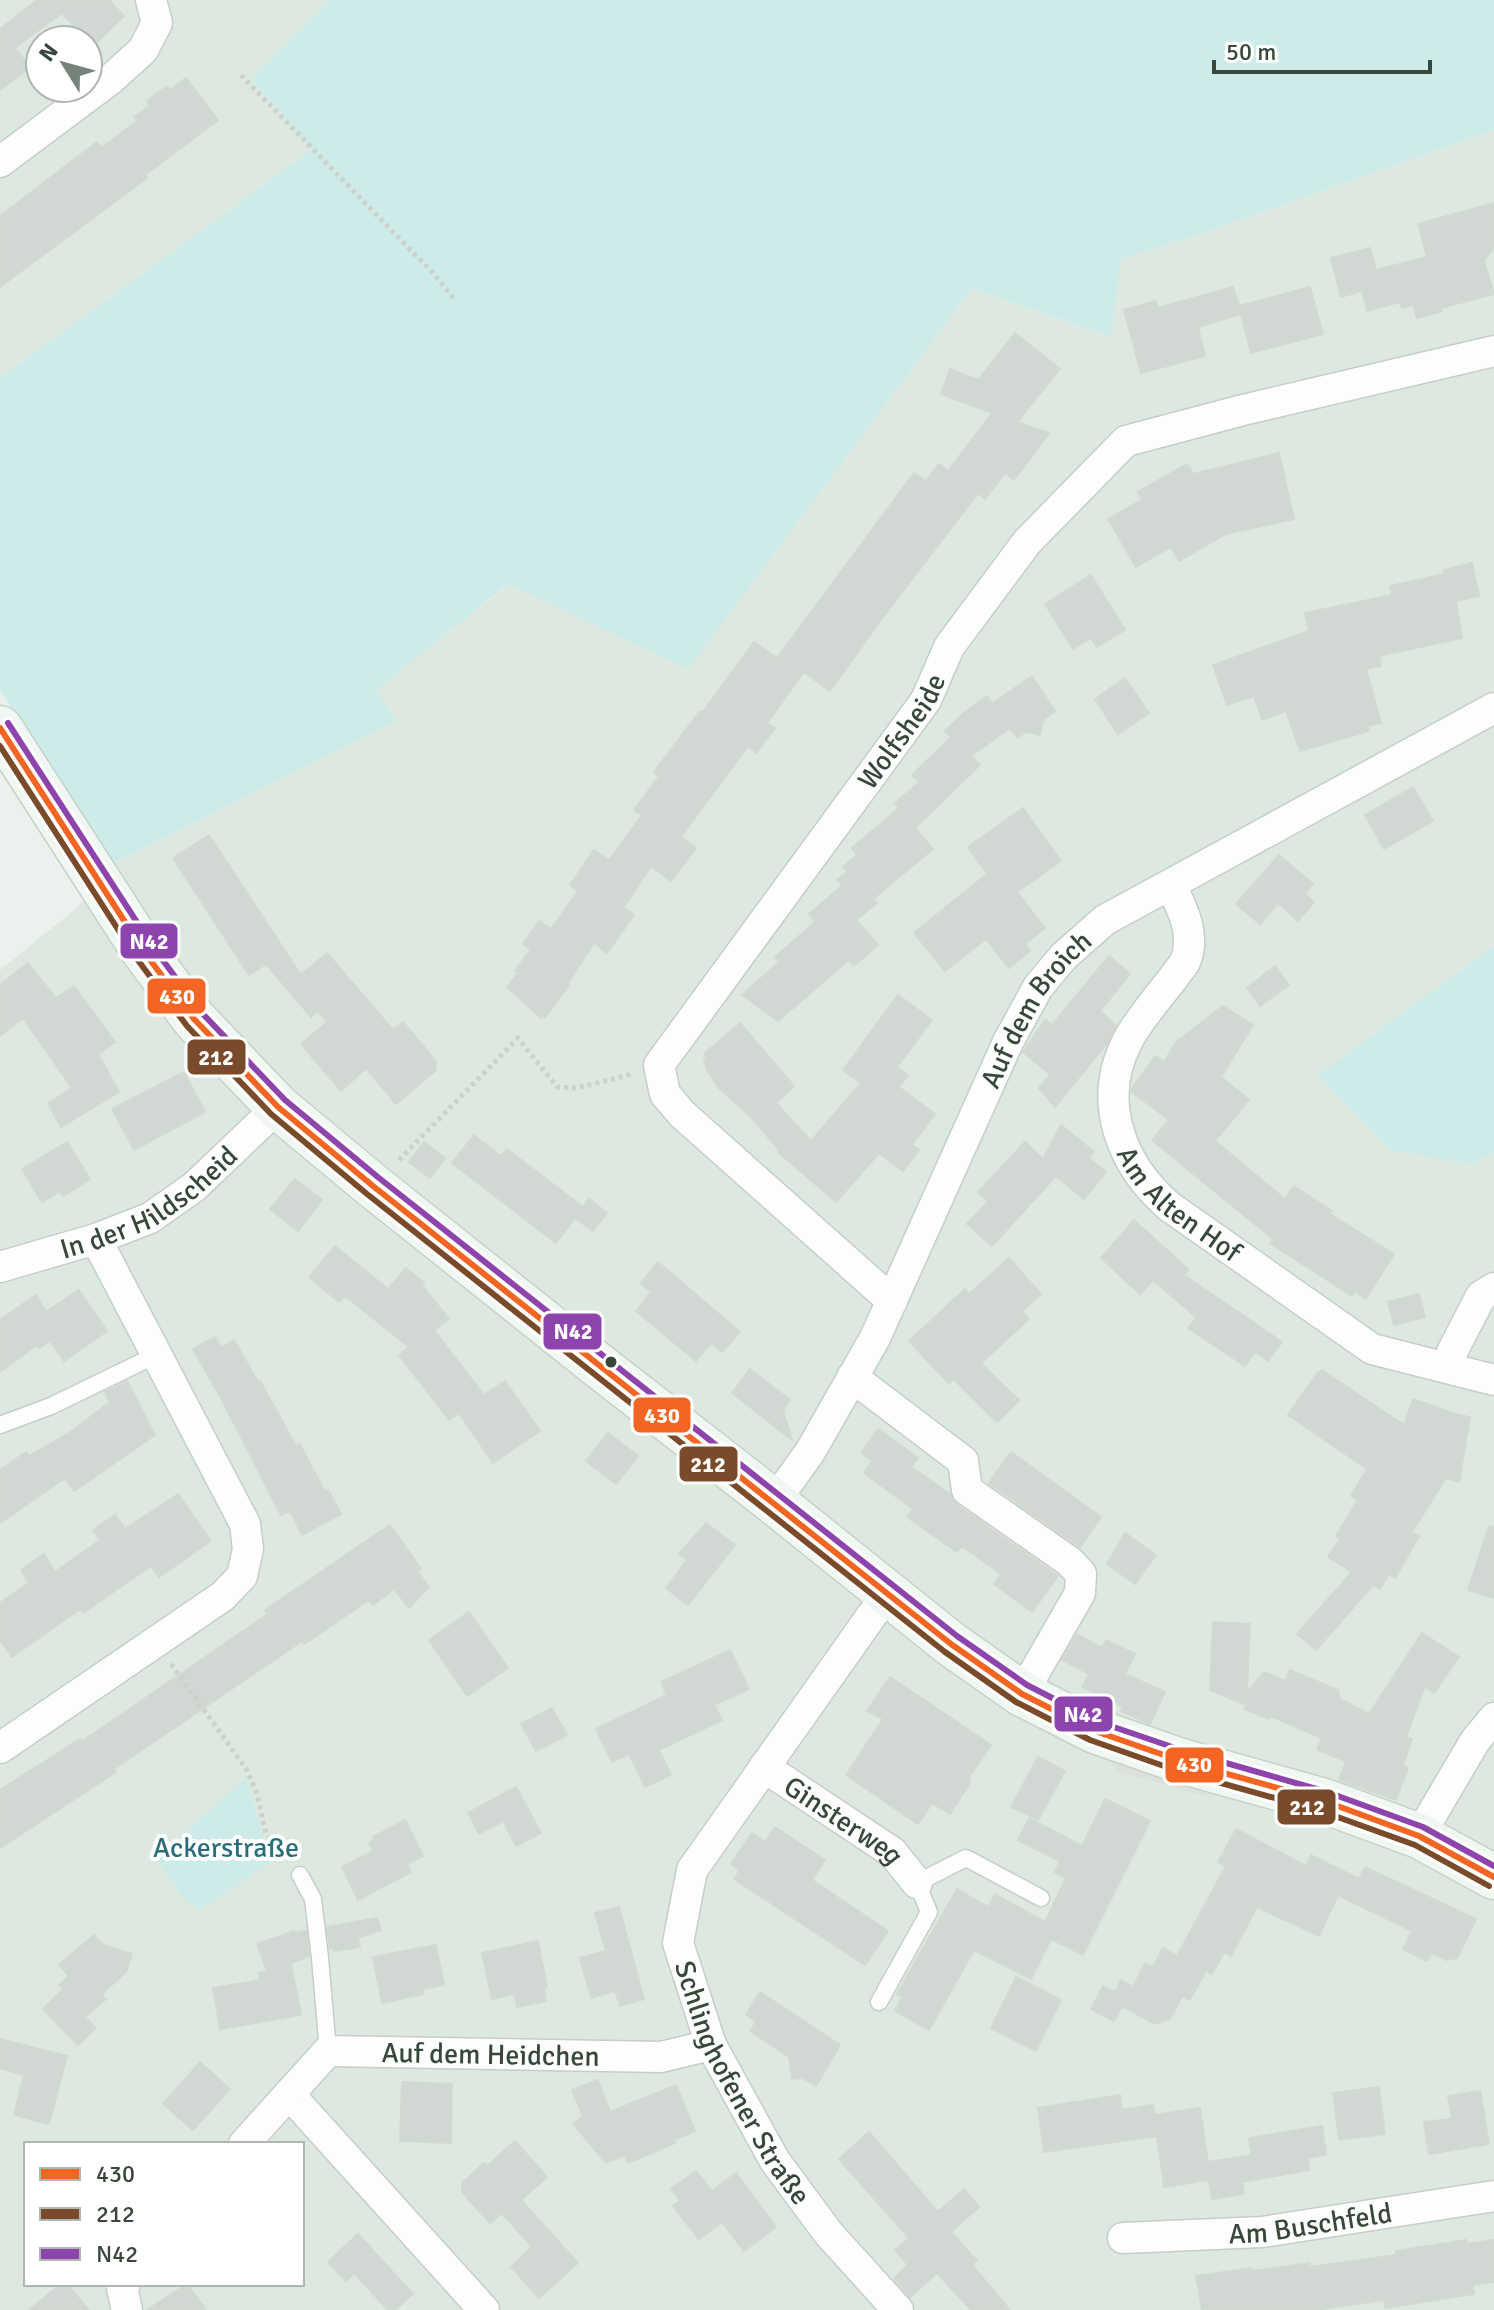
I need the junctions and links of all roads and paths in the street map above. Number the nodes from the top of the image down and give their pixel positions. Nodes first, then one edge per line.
1 (151, 0) edge
2 (241, 75) dead end
3 (0, 162) edge
4 (454, 299) dead end
5 (1494, 351) edge
6 (1494, 708) edge
7 (0, 728) edge
8 (1171, 886) junction
9 (659, 1065) junction
10 (278, 1107) junction
11 (373, 1186) junction
12 (96, 1239) junction
13 (0, 1267) edge
14 (1494, 1288) edge
15 (892, 1301) junction
16 (156, 1355) junction
17 (1448, 1368) junction
18 (852, 1377) junction
19 (1494, 1380) edge
20 (0, 1425) edge
21 (774, 1502) junction
22 (889, 1594) junction
23 (156, 1642) junction
24 (1022, 1694) junction
25 (1494, 1718) edge
26 (0, 1748) edge
27 (764, 1767) junction
28 (1419, 1836) junction
29 (300, 1875) joint
30 (1494, 1877) edge
31 (917, 1883) junction
32 (1041, 1898) dead end
33 (879, 2002) dead end
34 (711, 2045) junction
35 (328, 2051) junction
36 (289, 2094) junction
37 (246, 2142) edge
38 (1494, 2196) edge
39 (1123, 2238) dead end
40 (124, 2286) edge
41 (127, 2310) edge
42 (484, 2310) edge
43 (898, 2310) edge

1 - 3 street
2 - 4 path
5 - 9 street, Wolfsheide
6 - 8 street, Auf dem Broich
7 - 10 street
8 - 15 street, Auf dem Broich
8 - 17 street, Am Alten Hof
9 - 11 path
9 - 15 street
10 - 11 street
10 - 12 street, In der Hildscheid
11 - 21 street
12 - 13 street, In der Hildscheid
12 - 16 street
14 - 17 street
15 - 18 street, Auf dem Broich
16 - 20 lane
16 - 23 street
17 - 19 street, Am Alten Hof
18 - 21 street, Auf dem Broich
18 - 24 street
21 - 22 street
22 - 24 street
22 - 27 street, Schlinghofener Straße
23 - 26 street
23 - 29 path
24 - 28 street
25 - 28 street
27 - 31 street, Ginsterweg
27 - 34 street, Schlinghofener Straße
28 - 30 street
29 - 35 lane
31 - 32 lane
31 - 33 lane
34 - 35 street, Auf dem Heidchen
34 - 43 street, Schlinghofener Straße
35 - 36 street
36 - 37 street
36 - 42 street
38 - 39 street, Am Buschfeld
40 - 41 street

